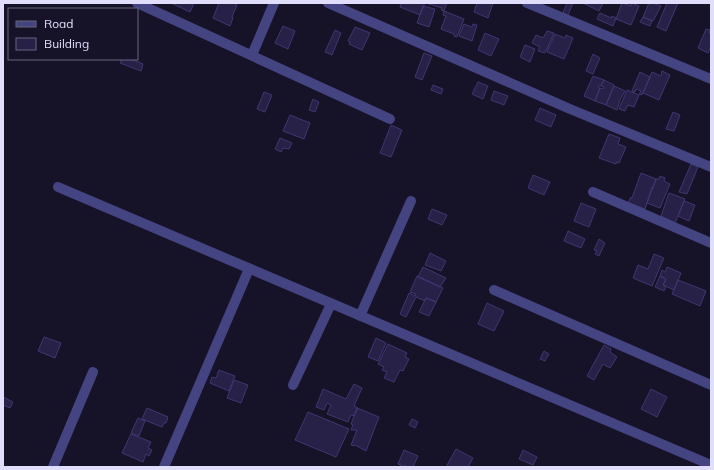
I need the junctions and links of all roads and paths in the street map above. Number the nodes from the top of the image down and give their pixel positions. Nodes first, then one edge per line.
1 (137, 3) edge
2 (274, 3) edge
3 (328, 3) edge
4 (526, 3) edge
5 (252, 55) junction
6 (711, 79) edge
7 (390, 118) dead end
8 (711, 167) edge
9 (58, 187) dead end
10 (593, 192) dead end
11 (411, 201) dead end
12 (711, 243) edge
13 (249, 268) junction
14 (494, 290) dead end
15 (331, 304) junction
16 (360, 316) junction
17 (93, 372) dead end
18 (293, 385) dead end
19 (711, 385) edge
20 (711, 465) edge
21 (54, 467) edge
22 (164, 467) edge

1 - 5 street
2 - 5 street
3 - 8 street
4 - 6 street
5 - 7 street
9 - 13 street
10 - 12 street
11 - 16 street
13 - 15 street
13 - 22 street
14 - 19 street
15 - 16 street
15 - 18 street
16 - 20 street
17 - 21 street

